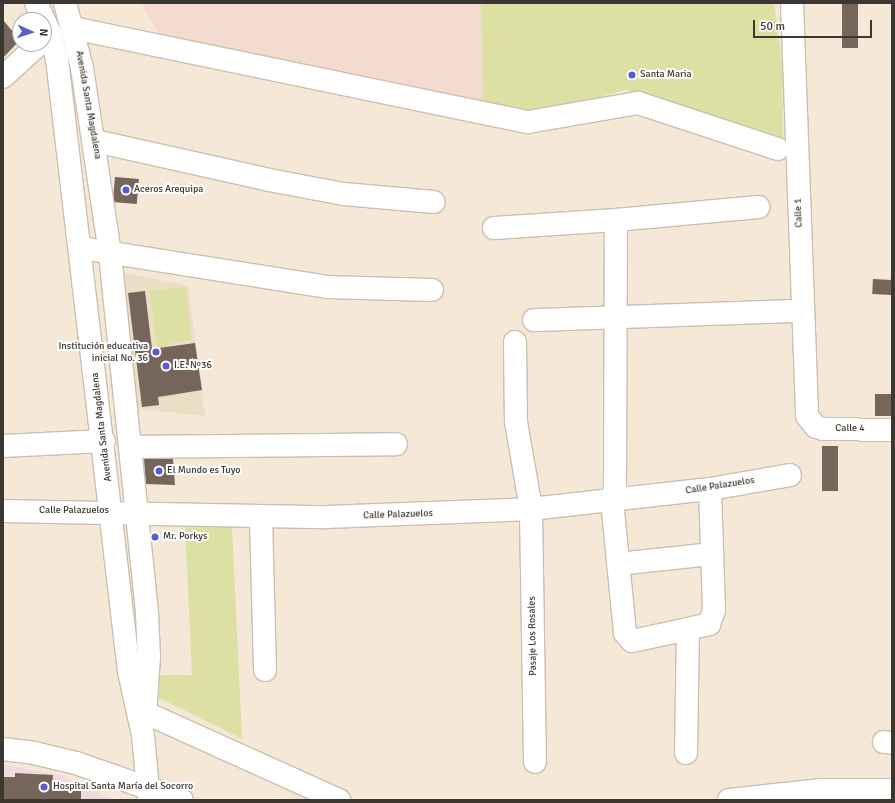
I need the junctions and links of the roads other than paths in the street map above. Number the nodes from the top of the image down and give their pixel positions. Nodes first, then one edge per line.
1 (65, 3) edge
2 (792, 3) edge
3 (74, 28) junction
4 (52, 51) edge
5 (30, 52) edge
6 (3, 77) edge
7 (95, 141) junction
8 (778, 149) dead end
9 (434, 202) dead end
10 (758, 206) dead end
11 (616, 220) junction
12 (494, 228) dead end
13 (81, 248) junction
14 (110, 254) junction
15 (432, 290) dead end
16 (790, 311) dead end
17 (615, 318) junction
18 (534, 320) dead end
19 (515, 342) dead end
20 (811, 422) joint
21 (892, 430) edge
22 (104, 441) junction
23 (396, 444) dead end
24 (3, 446) edge
25 (130, 447) junction
26 (790, 475) dead end
27 (710, 489) junction
28 (612, 501) junction
29 (531, 509) junction
30 (3, 511) edge
31 (111, 511) junction
32 (136, 514) junction
33 (261, 517) junction
34 (712, 554) junction
35 (618, 564) junction
36 (688, 629) junction
37 (265, 670) dead end
38 (146, 713) junction
39 (143, 735) junction
40 (3, 749) edge
41 (686, 753) dead end
42 (535, 762) dead end
43 (892, 790) edge
44 (149, 794) edge
45 (182, 800) edge
46 (339, 800) edge
47 (729, 800) edge

1 - 3 street, Avenida Santa Magdalena
2 - 20 street, Calle 1
3 - 7 street, Avenida Santa Magdalena
3 - 8 street
4 - 13 street, Avenida Santa Magdalena
5 - 6 street
7 - 9 street
7 - 14 street, Avenida Santa Magdalena
10 - 11 street
11 - 12 street
11 - 17 street
13 - 14 street
13 - 22 street, Avenida Santa Magdalena
14 - 15 street
14 - 25 street, Avenida Santa Magdalena
16 - 17 street
17 - 18 street
17 - 28 street
19 - 29 street, Pasaje Los Rosales
20 - 21 street, Calle 4
22 - 24 street
22 - 31 street, Avenida Santa Magdalena
23 - 25 street
25 - 32 street, Avenida Santa Magdalena
26 - 27 street, Calle Palazuelos
27 - 28 street, Calle Palazuelos
27 - 34 street
28 - 29 street, Calle Palazuelos
28 - 35 street
29 - 33 street, Calle Palazuelos
29 - 42 street, Pasaje Los Rosales
30 - 31 street, Calle Palazuelos
31 - 32 street, Calle Palazuelos
31 - 39 street, Avenida Santa Magdalena
32 - 33 street, Calle Palazuelos
32 - 38 street, Avenida Santa Magdalena
33 - 37 street
34 - 35 street
34 - 36 street
35 - 36 street
36 - 41 street
38 - 39 street, Avenida Santa Magdalena
38 - 46 street
39 - 44 street, Avenida Santa Magdalena
40 - 44 street
43 - 47 street
44 - 45 street

